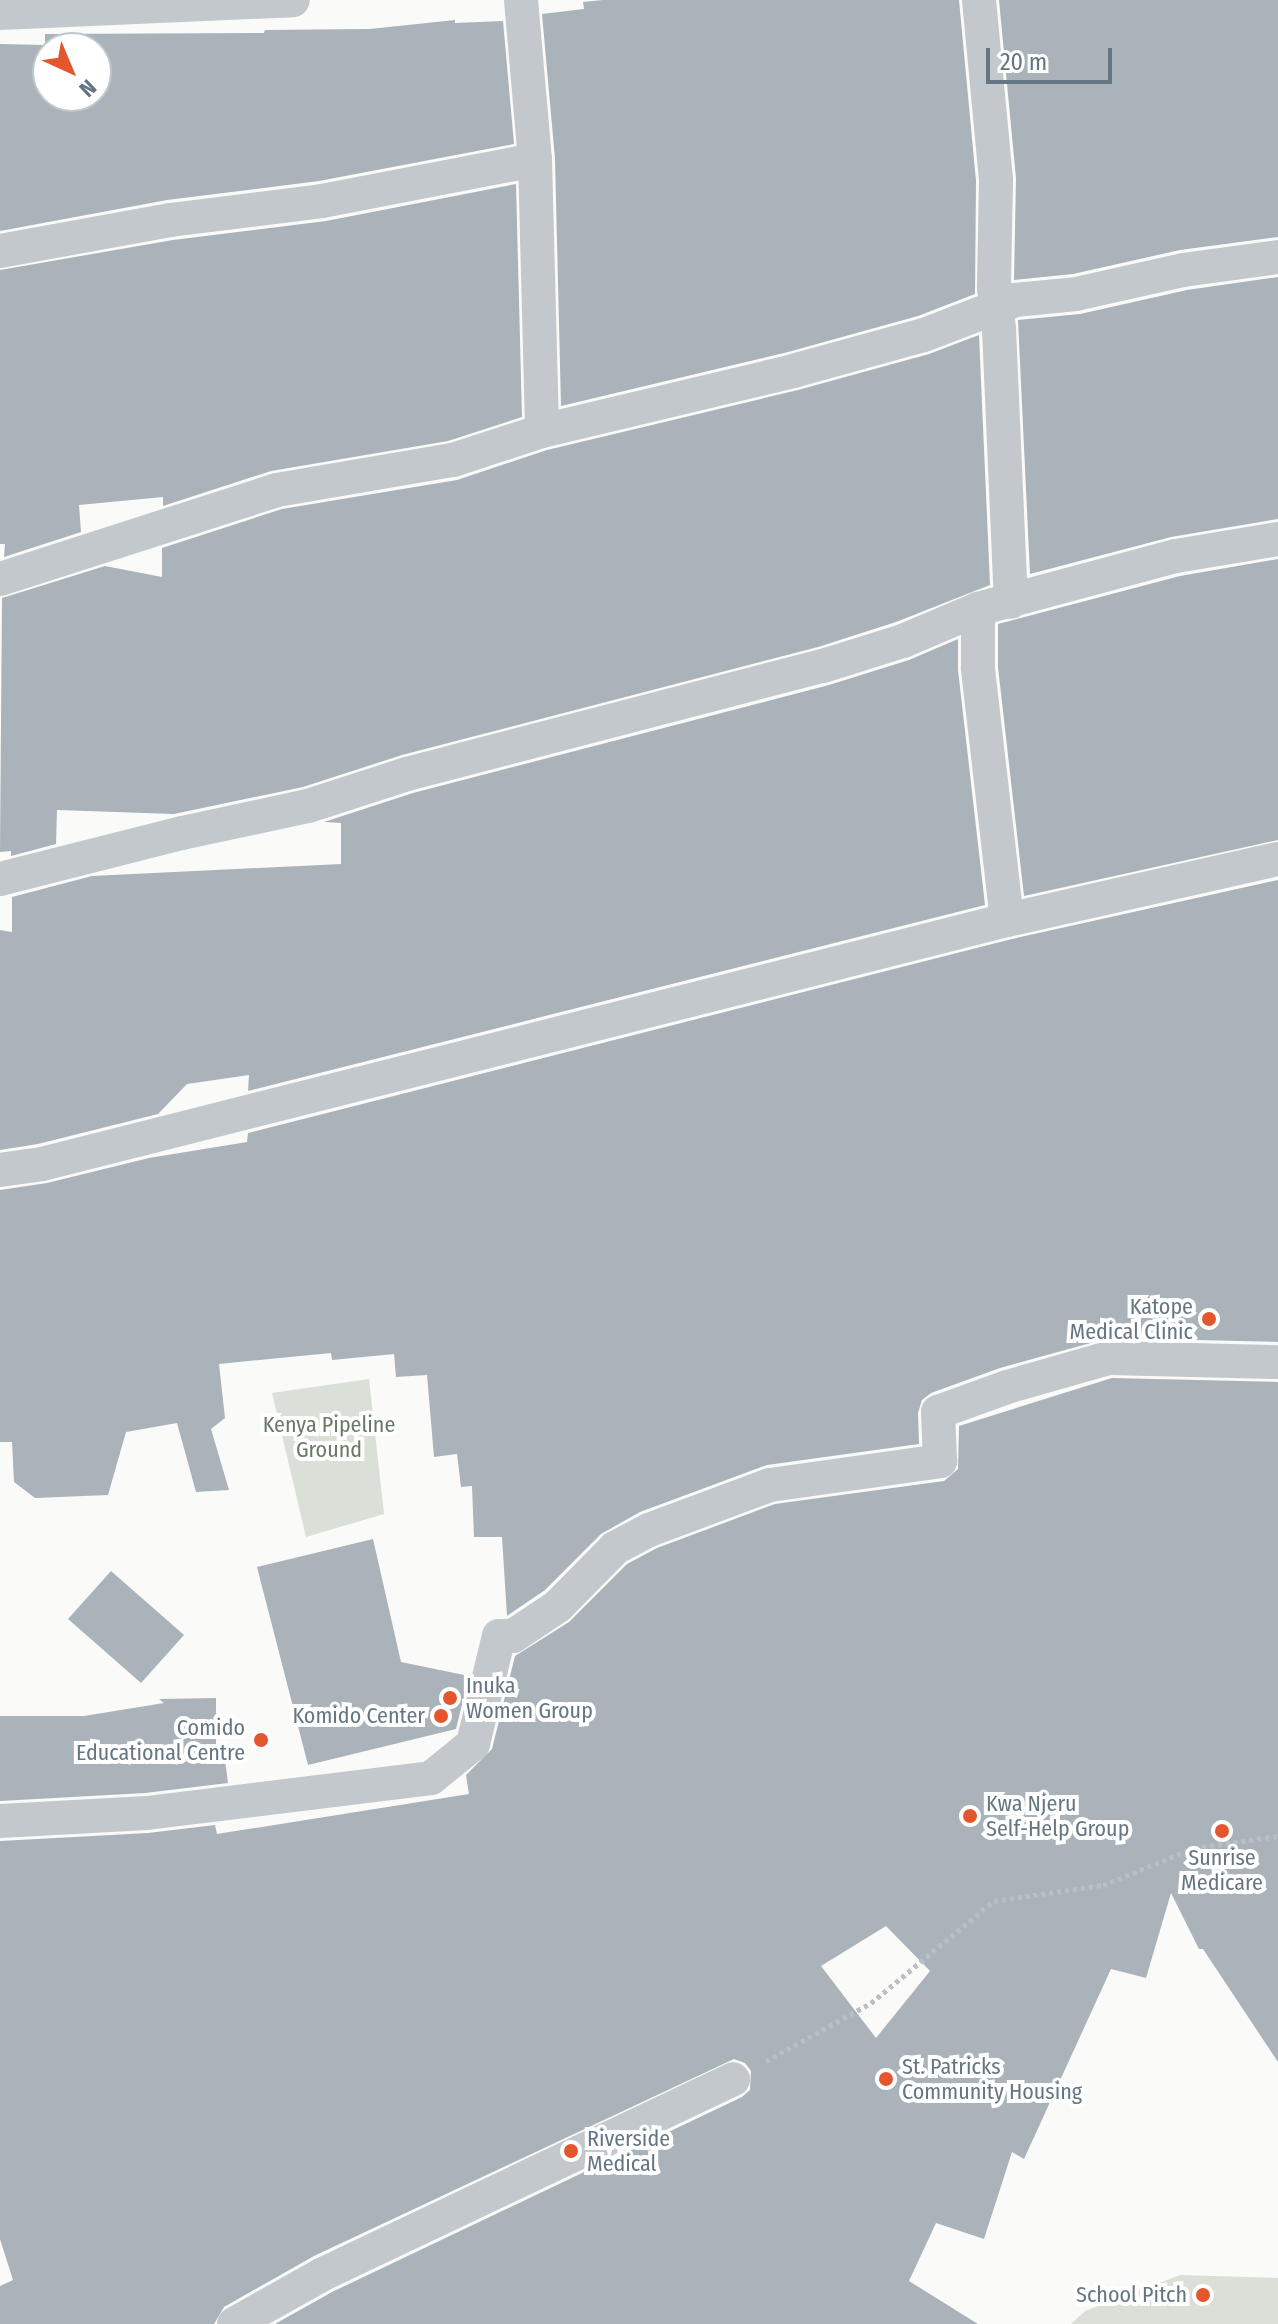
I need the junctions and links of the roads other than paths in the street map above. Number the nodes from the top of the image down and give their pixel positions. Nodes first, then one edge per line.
1 (293, 0) edge
2 (521, 0) edge
3 (979, 0) edge
4 (0, 13) edge
5 (535, 160) junction
6 (0, 251) edge
7 (1278, 257) edge
8 (997, 307) junction
9 (542, 431) junction
10 (1278, 539) edge
11 (0, 579) edge
12 (1011, 602) junction
13 (978, 609) junction
14 (1278, 859) edge
15 (0, 879) edge
16 (1007, 920) junction
17 (0, 1170) edge
18 (1278, 1362) edge
19 (0, 1821) edge
20 (733, 2079) road end
21 (234, 2324) edge

1 - 4 street
2 - 5 street
3 - 8 street
5 - 6 street
5 - 9 street
7 - 8 street
8 - 9 street
8 - 12 street
9 - 11 street
10 - 12 street
12 - 13 street
13 - 15 street
13 - 16 street
14 - 16 street
16 - 17 street
18 - 19 street
20 - 21 street

